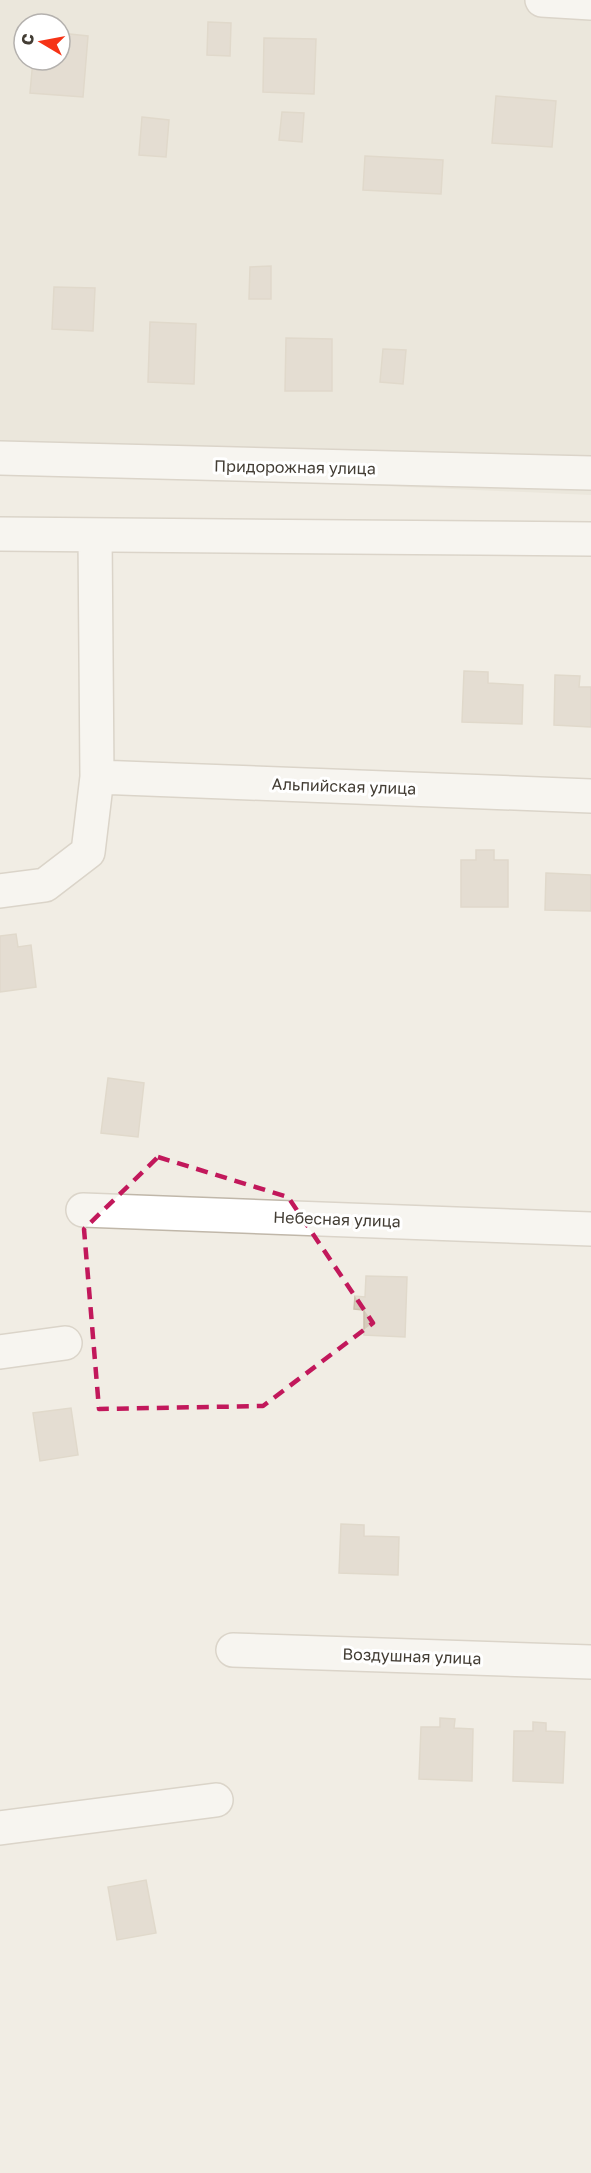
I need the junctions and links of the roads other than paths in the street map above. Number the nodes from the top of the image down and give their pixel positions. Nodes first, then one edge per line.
1 (542, 0) edge
2 (591, 3) edge
3 (0, 458) edge
4 (591, 472) edge
5 (0, 534) edge
6 (94, 535) junction
7 (591, 538) edge
8 (97, 777) junction
9 (591, 796) edge
10 (0, 891) edge
11 (83, 1210) dead end
12 (591, 1229) edge
13 (65, 1343) dead end
14 (0, 1352) edge
15 (233, 1650) dead end
16 (591, 1662) edge
17 (216, 1800) dead end
18 (0, 1828) edge

1 - 2 street
3 - 4 street, Придорожная улица
5 - 6 street
6 - 7 street
6 - 8 street
8 - 9 street, Альпийская улица
8 - 10 street
11 - 12 street, Небесная улица
13 - 14 street
15 - 16 street, Воздушная улица
17 - 18 street

